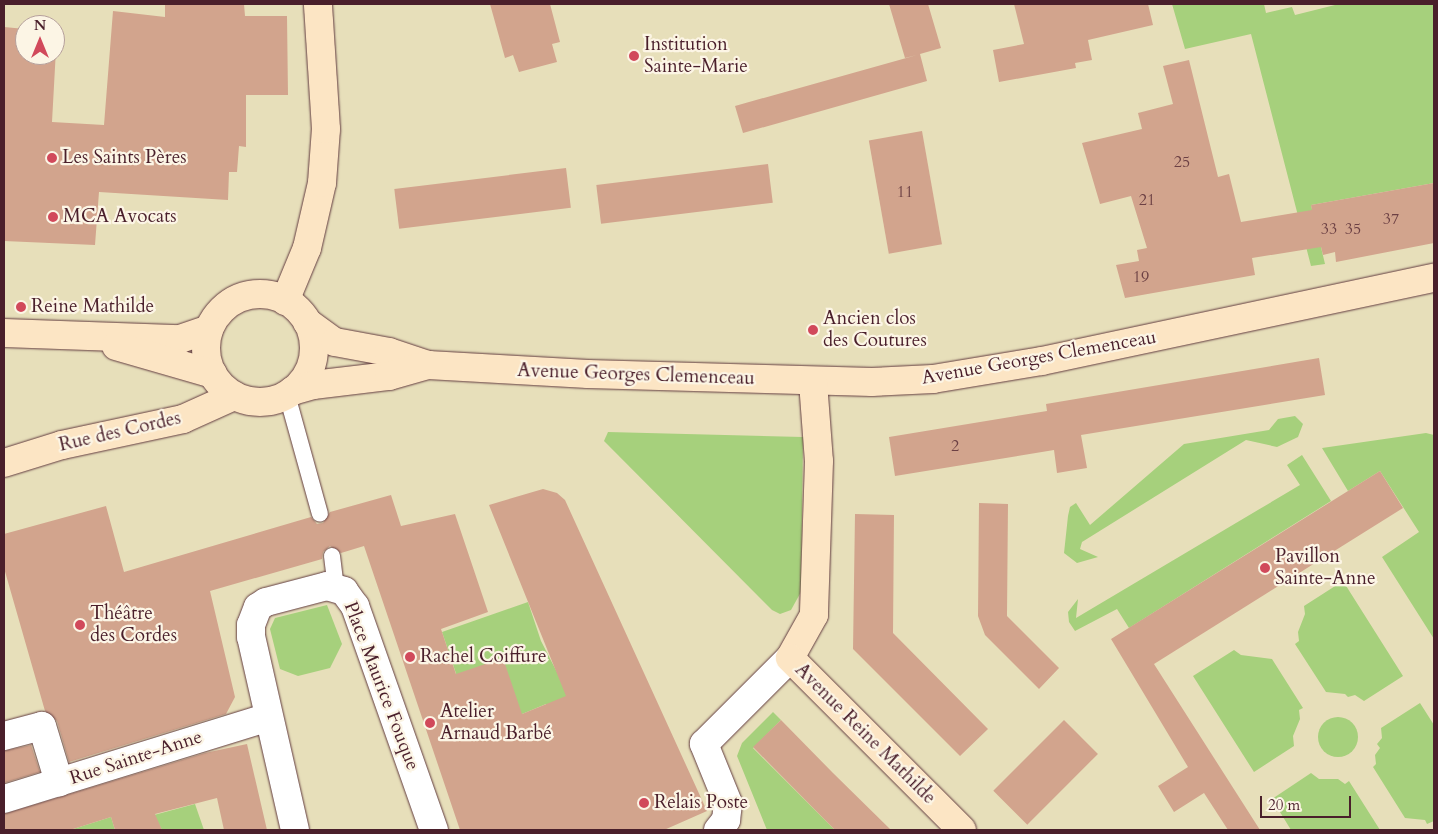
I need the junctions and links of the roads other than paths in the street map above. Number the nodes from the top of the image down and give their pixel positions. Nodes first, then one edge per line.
1 (318, 4) edge
2 (1434, 278) edge
3 (285, 301) junction
4 (307, 322) junction
5 (209, 329) junction
6 (4, 333) edge
7 (86, 337) junction
8 (428, 365) junction
9 (212, 374) junction
10 (813, 382) junction
11 (289, 393) junction
12 (234, 396) junction
13 (4, 463) edge
14 (320, 514) dead end
15 (332, 556) dead end
16 (336, 587) junction
17 (790, 658) junction
18 (269, 717) junction
19 (4, 736) edge
20 (60, 782) junction
21 (4, 799) edge
22 (296, 830) edge
23 (434, 830) edge
24 (718, 830) edge
25 (962, 830) edge

1 - 3 main road
2 - 10 main road, Avenue Georges Clemenceau
3 - 4 main road
3 - 5 main road
4 - 8 main road
4 - 11 main road
5 - 7 main road
5 - 9 main road
6 - 7 main road
7 - 9 main road
8 - 10 main road, Avenue Georges Clemenceau
8 - 11 main road
9 - 12 main road
10 - 17 main road
11 - 12 main road
11 - 14 lane
12 - 13 main road, Rue des Cordes
15 - 16 lane
16 - 18 street, Place Maurice Fouque
16 - 23 street, Place Maurice Fouque
17 - 24 street
17 - 25 main road, Avenue Reine Mathilde
18 - 20 street, Rue Sainte-Anne
18 - 22 street, Place Maurice Fouque
19 - 20 street
20 - 21 street, Rue Sainte-Anne

